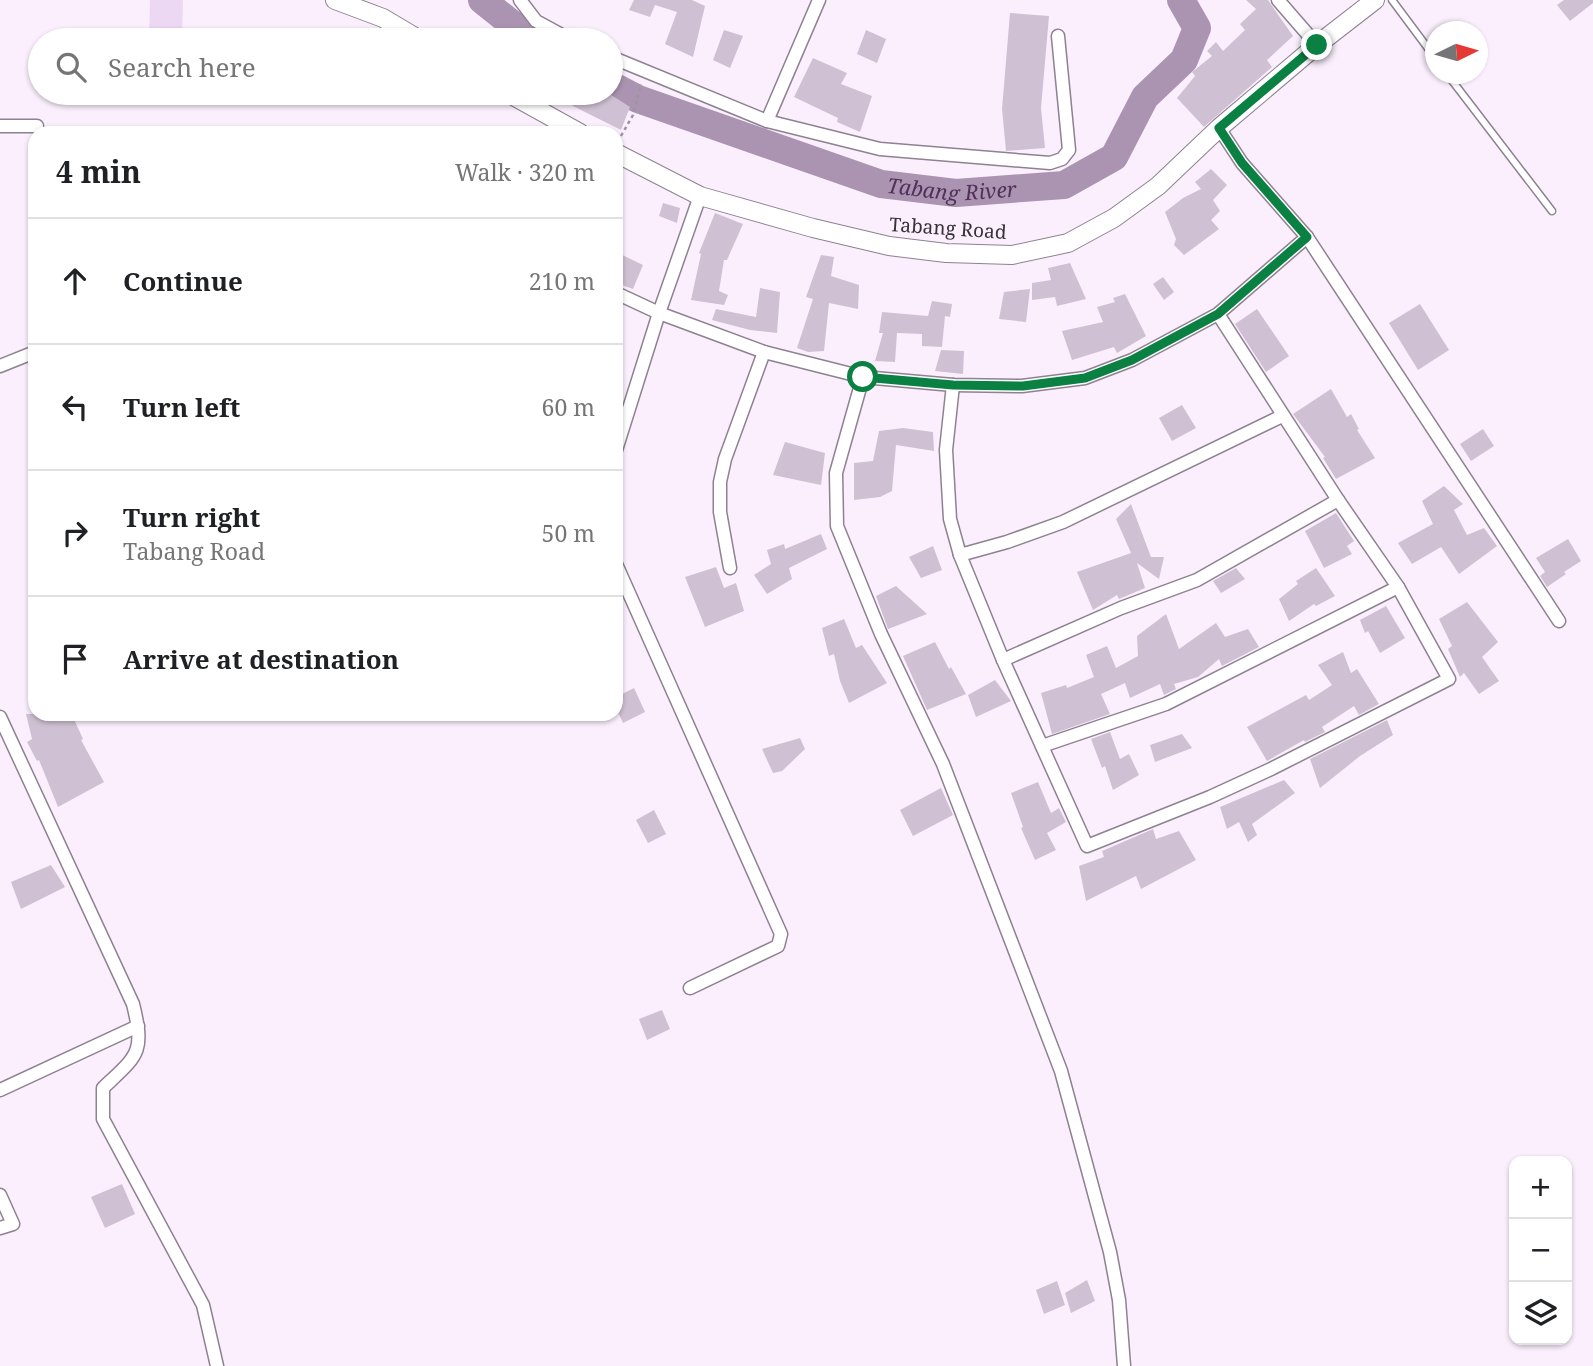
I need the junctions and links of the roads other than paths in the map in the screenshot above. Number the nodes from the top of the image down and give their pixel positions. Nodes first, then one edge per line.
1 (335, 0) edge
2 (520, 0) edge
3 (819, 0) edge
4 (1278, 0) edge
5 (1375, 0) edge
6 (1392, 0) edge
7 (400, 28) edge
8 (550, 28) edge
9 (1058, 36) dead end
10 (1425, 44) edge
11 (1317, 45) junction
12 (623, 62) edge
13 (1455, 84) edge
14 (530, 105) edge
15 (767, 121) junction
16 (0, 126) edge
17 (37, 126) dead end
18 (567, 126) edge
19 (1219, 128) junction
20 (623, 148) edge
21 (700, 196) junction
22 (1552, 211) dead end
23 (1307, 237) junction
24 (623, 296) edge
25 (659, 313) junction
26 (1218, 314) junction
27 (764, 352) junction
28 (28, 355) edge
29 (0, 366) edge
30 (863, 377) junction
31 (953, 385) junction
32 (1282, 416) junction
33 (623, 428) edge
34 (1338, 500) junction
35 (960, 555) junction
36 (730, 568) dead end
37 (623, 580) edge
38 (1398, 587) junction
39 (1559, 621) dead end
40 (1003, 660) junction
41 (0, 717) edge
42 (1042, 746) junction
43 (690, 988) dead end
44 (138, 1026) junction
45 (0, 1090) edge
46 (0, 1195) edge
47 (0, 1228) edge
48 (217, 1366) edge
49 (1124, 1366) edge

1 - 7 main road
2 - 8 street
3 - 15 street
4 - 11 street
5 - 11 main road, Tabang Road
6 - 10 lane
9 - 15 street
11 - 19 main road, Tabang Road
12 - 15 street
13 - 22 lane
14 - 18 main road
16 - 17 street
19 - 21 main road, Tabang Road
19 - 23 street
20 - 21 main road, Tabang Road
21 - 25 street
23 - 26 street
23 - 39 street
24 - 25 street
25 - 27 street
25 - 33 street
26 - 31 street
26 - 32 street
27 - 30 street
27 - 36 street
28 - 29 street
30 - 31 street
30 - 49 street
31 - 35 street
32 - 34 street
32 - 35 street
34 - 38 street
34 - 40 street
35 - 40 street
37 - 43 street
38 - 42 street
38 - 42 street
40 - 42 street
41 - 44 street
44 - 45 street
44 - 48 street
46 - 47 street

